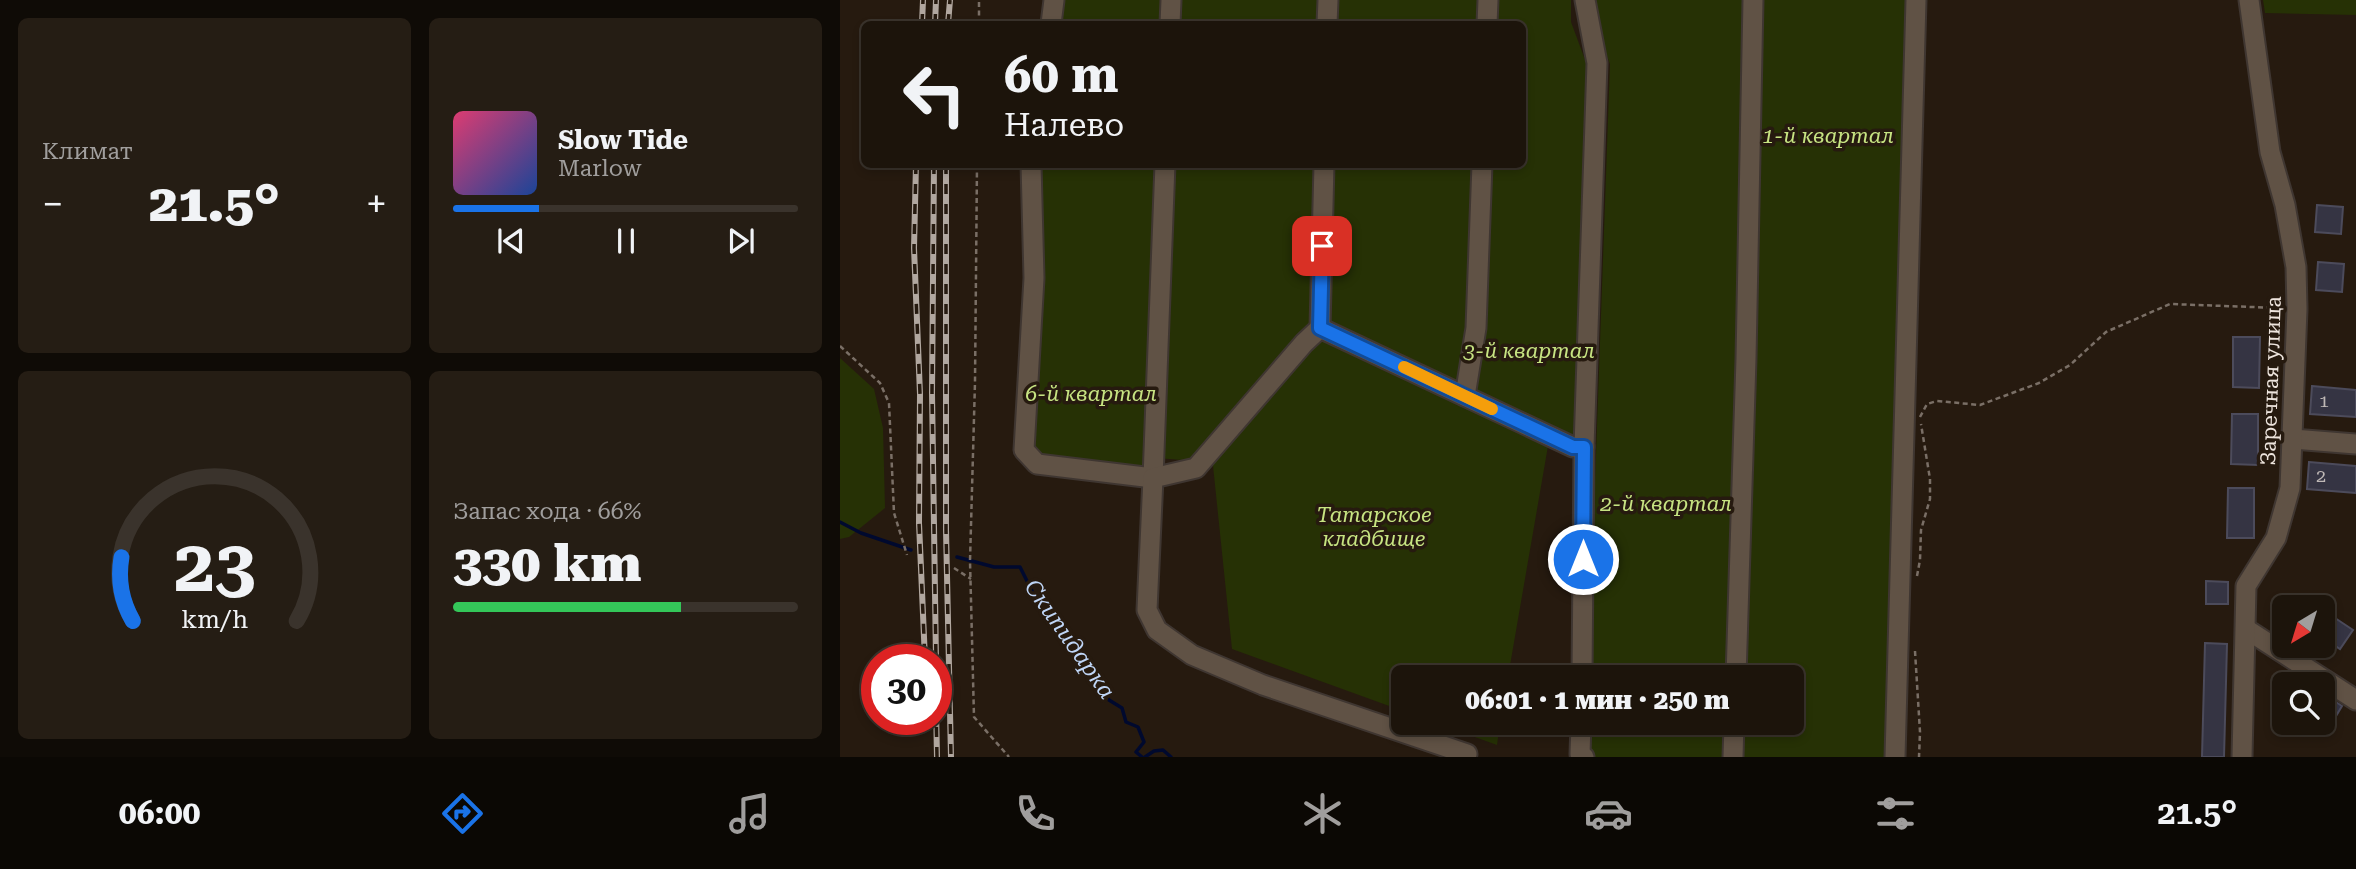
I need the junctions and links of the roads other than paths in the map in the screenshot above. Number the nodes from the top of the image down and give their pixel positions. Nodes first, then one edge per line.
1 (1054, 0) edge
2 (1171, 0) edge
3 (1328, 0) edge
4 (1488, 0) edge
5 (1585, 0) edge
6 (1754, 0) edge
7 (1916, 0) edge
8 (2249, 0) edge
9 (1051, 21) edge
10 (1170, 21) edge
11 (1327, 21) edge
12 (1487, 21) edge
13 (1031, 168) edge
14 (1165, 168) edge
15 (1324, 168) edge
16 (1482, 168) edge
17 (1320, 328) junction
18 (1465, 396) junction
19 (2292, 439) junction
20 (2356, 443) edge
21 (1584, 447) junction
22 (1153, 478) junction
23 (2246, 629) junction
24 (1582, 665) edge
25 (1736, 665) edge
26 (2356, 700) edge
27 (1581, 735) edge
28 (1734, 735) edge
29 (1467, 754) dead end
30 (1584, 757) edge
31 (1733, 757) edge
32 (1895, 757) edge
33 (2242, 757) edge

1 - 9 street
2 - 10 street
3 - 11 street
4 - 12 street
5 - 21 street
6 - 25 street
7 - 32 street
8 - 19 street, Заречная улица
13 - 22 street
14 - 22 street
15 - 17 street
16 - 18 street
17 - 18 street
17 - 22 street
18 - 21 street
19 - 20 street
19 - 23 street, Заречная улица
21 - 24 street
22 - 29 street
23 - 26 street
23 - 33 street, Заречная улица
27 - 30 street
28 - 31 street

